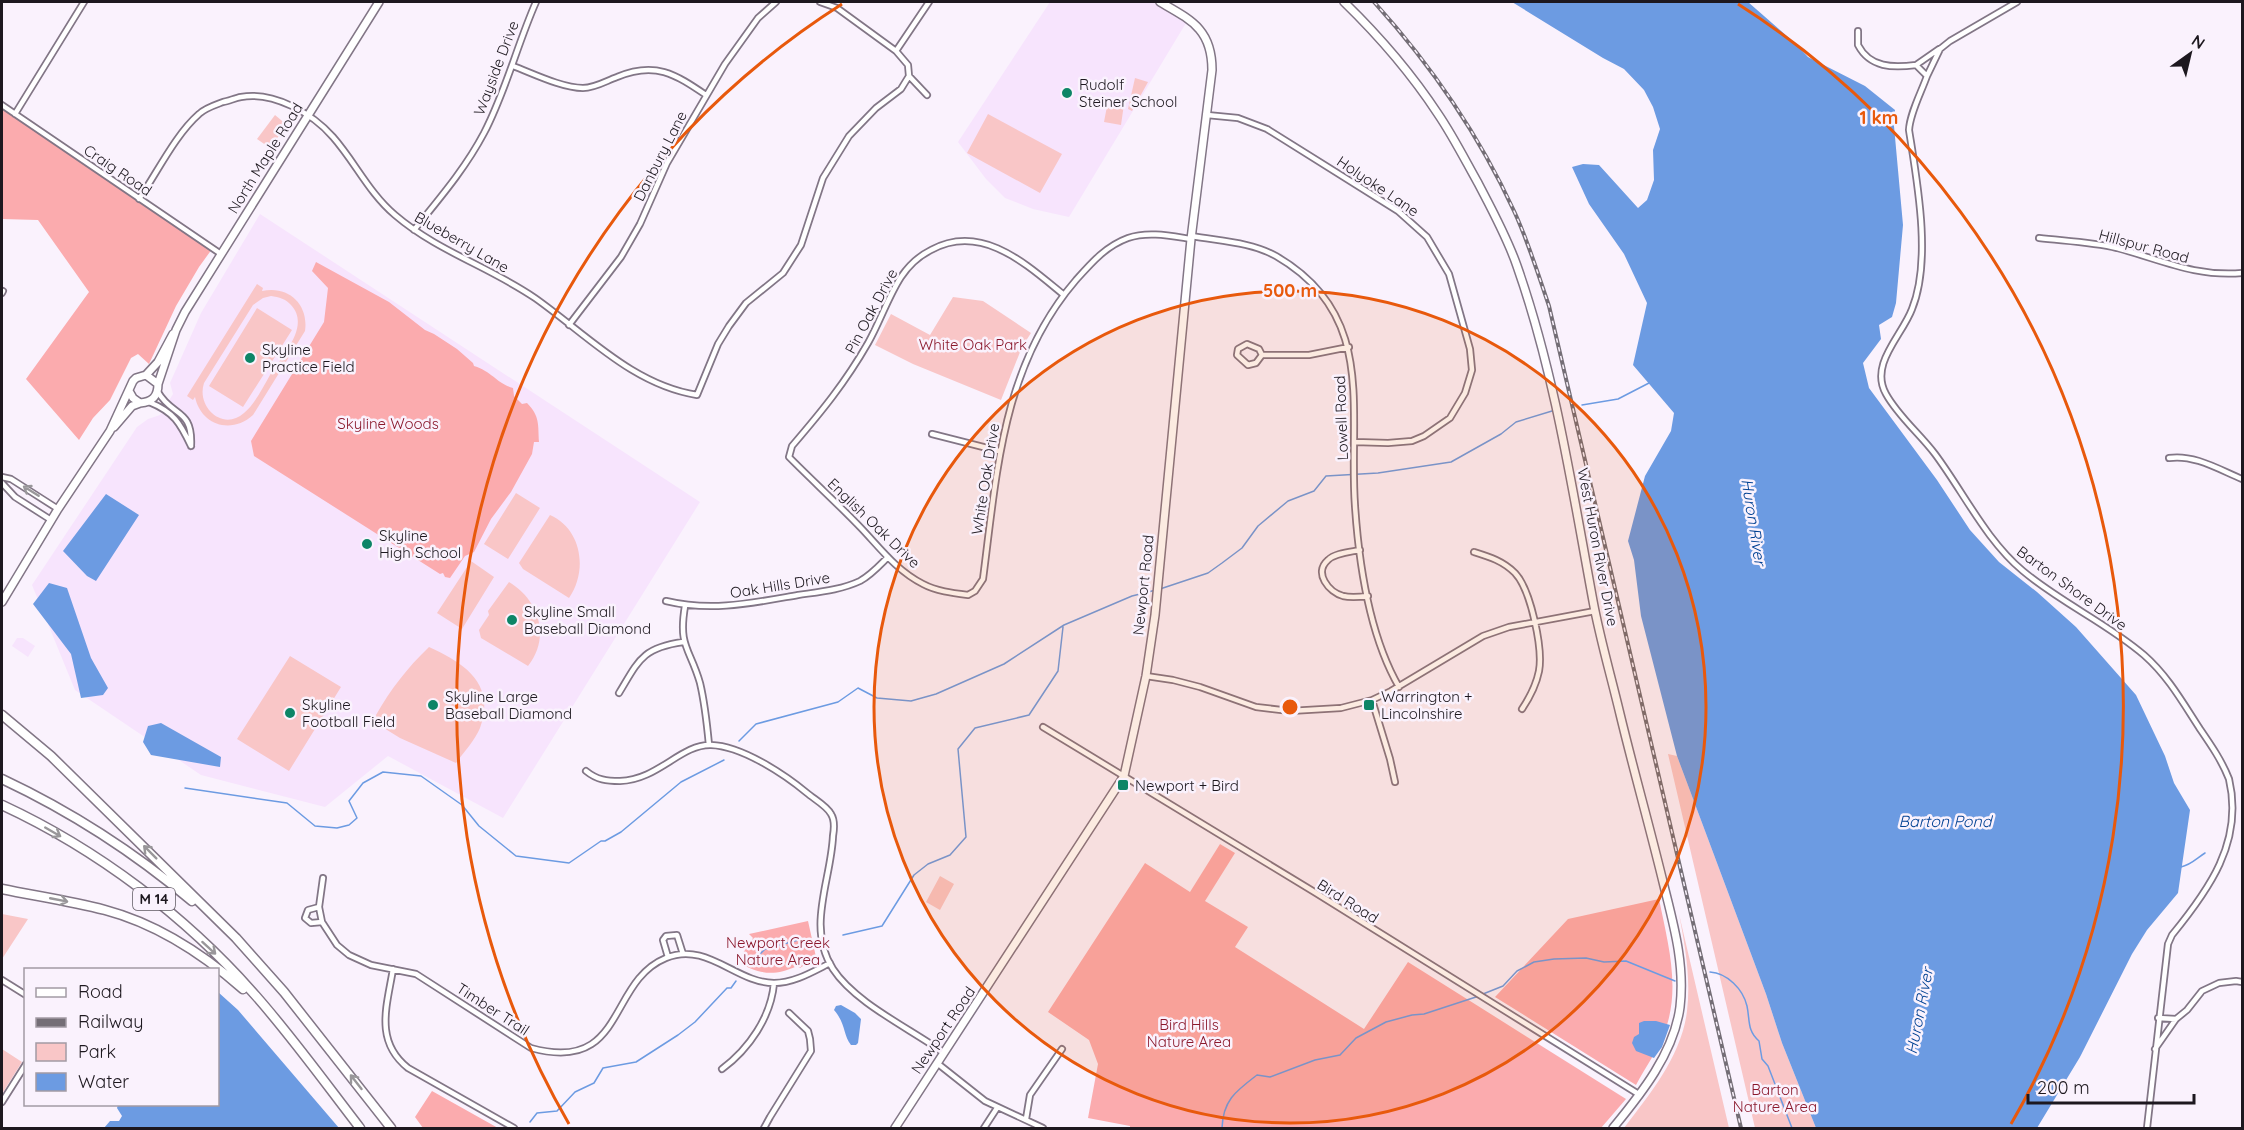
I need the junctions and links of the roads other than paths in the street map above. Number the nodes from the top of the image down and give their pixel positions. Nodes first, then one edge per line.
1 (84, 2) edge
2 (379, 2) edge
3 (536, 2) edge
4 (776, 2) edge
5 (820, 2) edge
6 (929, 2) edge
7 (1160, 2) edge
8 (1344, 2) edge
9 (2017, 2) edge
10 (1858, 31) dead end
11 (1940, 49) junction
12 (896, 51) junction
13 (1916, 65) junction
14 (513, 66) junction
15 (909, 76) junction
16 (1927, 76) junction
17 (927, 94) dead end
18 (706, 95) junction
19 (2, 105) edge
20 (15, 114) junction
21 (1207, 115) junction
22 (307, 116) junction
23 (139, 199) junction
24 (414, 230) junction
25 (1192, 238) junction
26 (2039, 238) dead end
27 (221, 255) junction
28 (2242, 273) edge
29 (1064, 295) junction
30 (568, 325) junction
31 (176, 330) junction
32 (1349, 347) junction
33 (1262, 356) junction
34 (146, 375) junction
35 (158, 388) junction
36 (129, 391) junction
37 (149, 402) junction
38 (140, 403) junction
39 (110, 430) junction
40 (932, 434) dead end
41 (1355, 442) junction
42 (999, 451) junction
43 (789, 452) joint
44 (2169, 458) dead end
45 (2, 477) edge
46 (2242, 479) edge
47 (2, 483) edge
48 (58, 509) junction
49 (51, 520) junction
50 (1360, 549) junction
51 (1474, 552) dead end
52 (888, 557) junction
53 (983, 579) joint
54 (1368, 596) junction
55 (666, 601) dead end
56 (2, 602) edge
57 (685, 606) junction
58 (1595, 611) junction
59 (1534, 622) junction
60 (683, 642) junction
61 (1146, 676) junction
62 (1399, 687) junction
63 (619, 693) dead end
64 (1372, 700) junction
65 (1522, 710) dead end
66 (2, 715) edge
67 (1043, 727) dead end
68 (709, 745) junction
69 (586, 771) dead end
70 (1124, 776) junction
71 (2, 779) edge
72 (1395, 782) dead end
73 (2, 805) edge
74 (323, 878) dead end
75 (2, 889) edge
76 (319, 907) junction
77 (322, 922) junction
78 (236, 938) junction
79 (682, 954) junction
80 (668, 957) junction
81 (830, 963) junction
82 (218, 968) edge
83 (219, 969) edge
84 (393, 969) junction
85 (2, 980) edge
86 (2242, 982) edge
87 (774, 983) junction
88 (24, 994) edge
89 (789, 1013) dead end
90 (2158, 1018) junction
91 (2176, 1019) junction
92 (281, 1027) junction
93 (1062, 1049) dead end
94 (2154, 1051) junction
95 (945, 1053) junction
96 (937, 1064) junction
97 (24, 1067) edge
98 (722, 1070) dead end
99 (1640, 1095) junction
100 (2, 1102) edge
101 (997, 1108) junction
102 (1026, 1119) junction
103 (360, 1128) edge
104 (392, 1128) edge
105 (514, 1128) edge
106 (765, 1128) edge
107 (895, 1128) edge
108 (984, 1128) edge
109 (1043, 1128) edge
110 (1613, 1128) edge
111 (2147, 1128) edge

1 - 20 street
2 - 22 street, North Maple Road
3 - 14 street, Wayside Drive
4 - 18 street, Danbury Lane
5 - 12 street
6 - 12 street
7 - 21 street, Newport Road
8 - 58 street, West Huron River Drive
9 - 11 street
10 - 13 street
11 - 13 street
11 - 16 street, Barton Shore Drive
12 - 15 street
13 - 16 street
14 - 18 street
14 - 24 street, Wayside Drive
15 - 17 street
15 - 30 street, Blueberry Lane
16 - 90 street, Barton Shore Drive
18 - 30 street, Danbury Lane
19 - 20 street, Craig Road
20 - 23 street, Craig Road
21 - 25 street, Newport Road
21 - 41 street, Holyoke Lane
22 - 23 street, Blueberry Lane
22 - 24 street, Blueberry Lane
22 - 27 street, North Maple Road
23 - 27 street, Craig Road
24 - 30 street, Blueberry Lane
25 - 29 street, White Oak Drive
25 - 32 street, Lowell Road
25 - 61 street, Newport Road
26 - 28 street, Hillspur Road
27 - 31 street, North Maple Road
29 - 42 street, White Oak Drive
29 - 43 street, Pin Oak Drive
31 - 34 street, North Maple Road
31 - 35 street, North Maple Road
32 - 33 street
32 - 41 street, Lowell Road
33 - 33 street
34 - 35 street
34 - 36 street
35 - 37 street
35 - 37 street
36 - 38 street
36 - 39 street
37 - 38 street
38 - 39 street
39 - 48 street
40 - 42 street
41 - 50 street, Lowell Road
42 - 53 street, White Oak Drive
43 - 52 street, English Oak Drive
44 - 46 street
48 -> 45 street
47 - 49 street
48 - 49 street
49 - 56 street
50 - 54 street, Lowell Road
50 - 54 street
51 - 59 street
52 - 53 street, English Oak Drive
52 - 57 street, Oak Hills Drive
54 - 62 street, Lowell Road
55 - 57 street, Oak Hills Drive
57 - 60 street
58 - 59 street
58 - 99 street, West Huron River Drive
59 - 62 street
59 - 65 street
60 - 63 street
60 - 68 street
61 - 64 street
61 - 70 street, Newport Road
62 - 64 street
64 - 72 street
78 -> 66 highway
67 - 70 street, Bird Road
68 - 69 street
68 - 81 street
70 - 95 street, Newport Road
70 - 99 street, Bird Road
71 - 78 highway, M 14
73 -> 92 highway, M 14
74 - 76 street, Timber Trail
75 -> 82 highway
76 - 77 street, Timber Trail
76 - 77 street, Timber Trail
77 - 84 street, Timber Trail
104 -> 78 highway, M 14
79 - 80 street, Timber Trail
79 - 80 street
79 - 87 street, Timber Trail
80 - 84 street, Timber Trail
81 - 87 street
81 - 95 street
83 -> 92 highway
84 - 105 street
85 - 88 street
86 - 91 street
87 - 98 street
89 - 106 street
90 - 91 street
90 - 94 street, Barton Shore Drive
91 - 94 street
92 - 103 highway, M 14
93 - 102 street
94 - 111 street, Barton Shore Drive
95 - 96 street, Newport Road
96 - 101 street
96 - 107 street, Newport Road
97 - 100 street
99 - 110 street, West Huron River Drive
101 - 102 street
101 - 108 street
102 - 109 street

